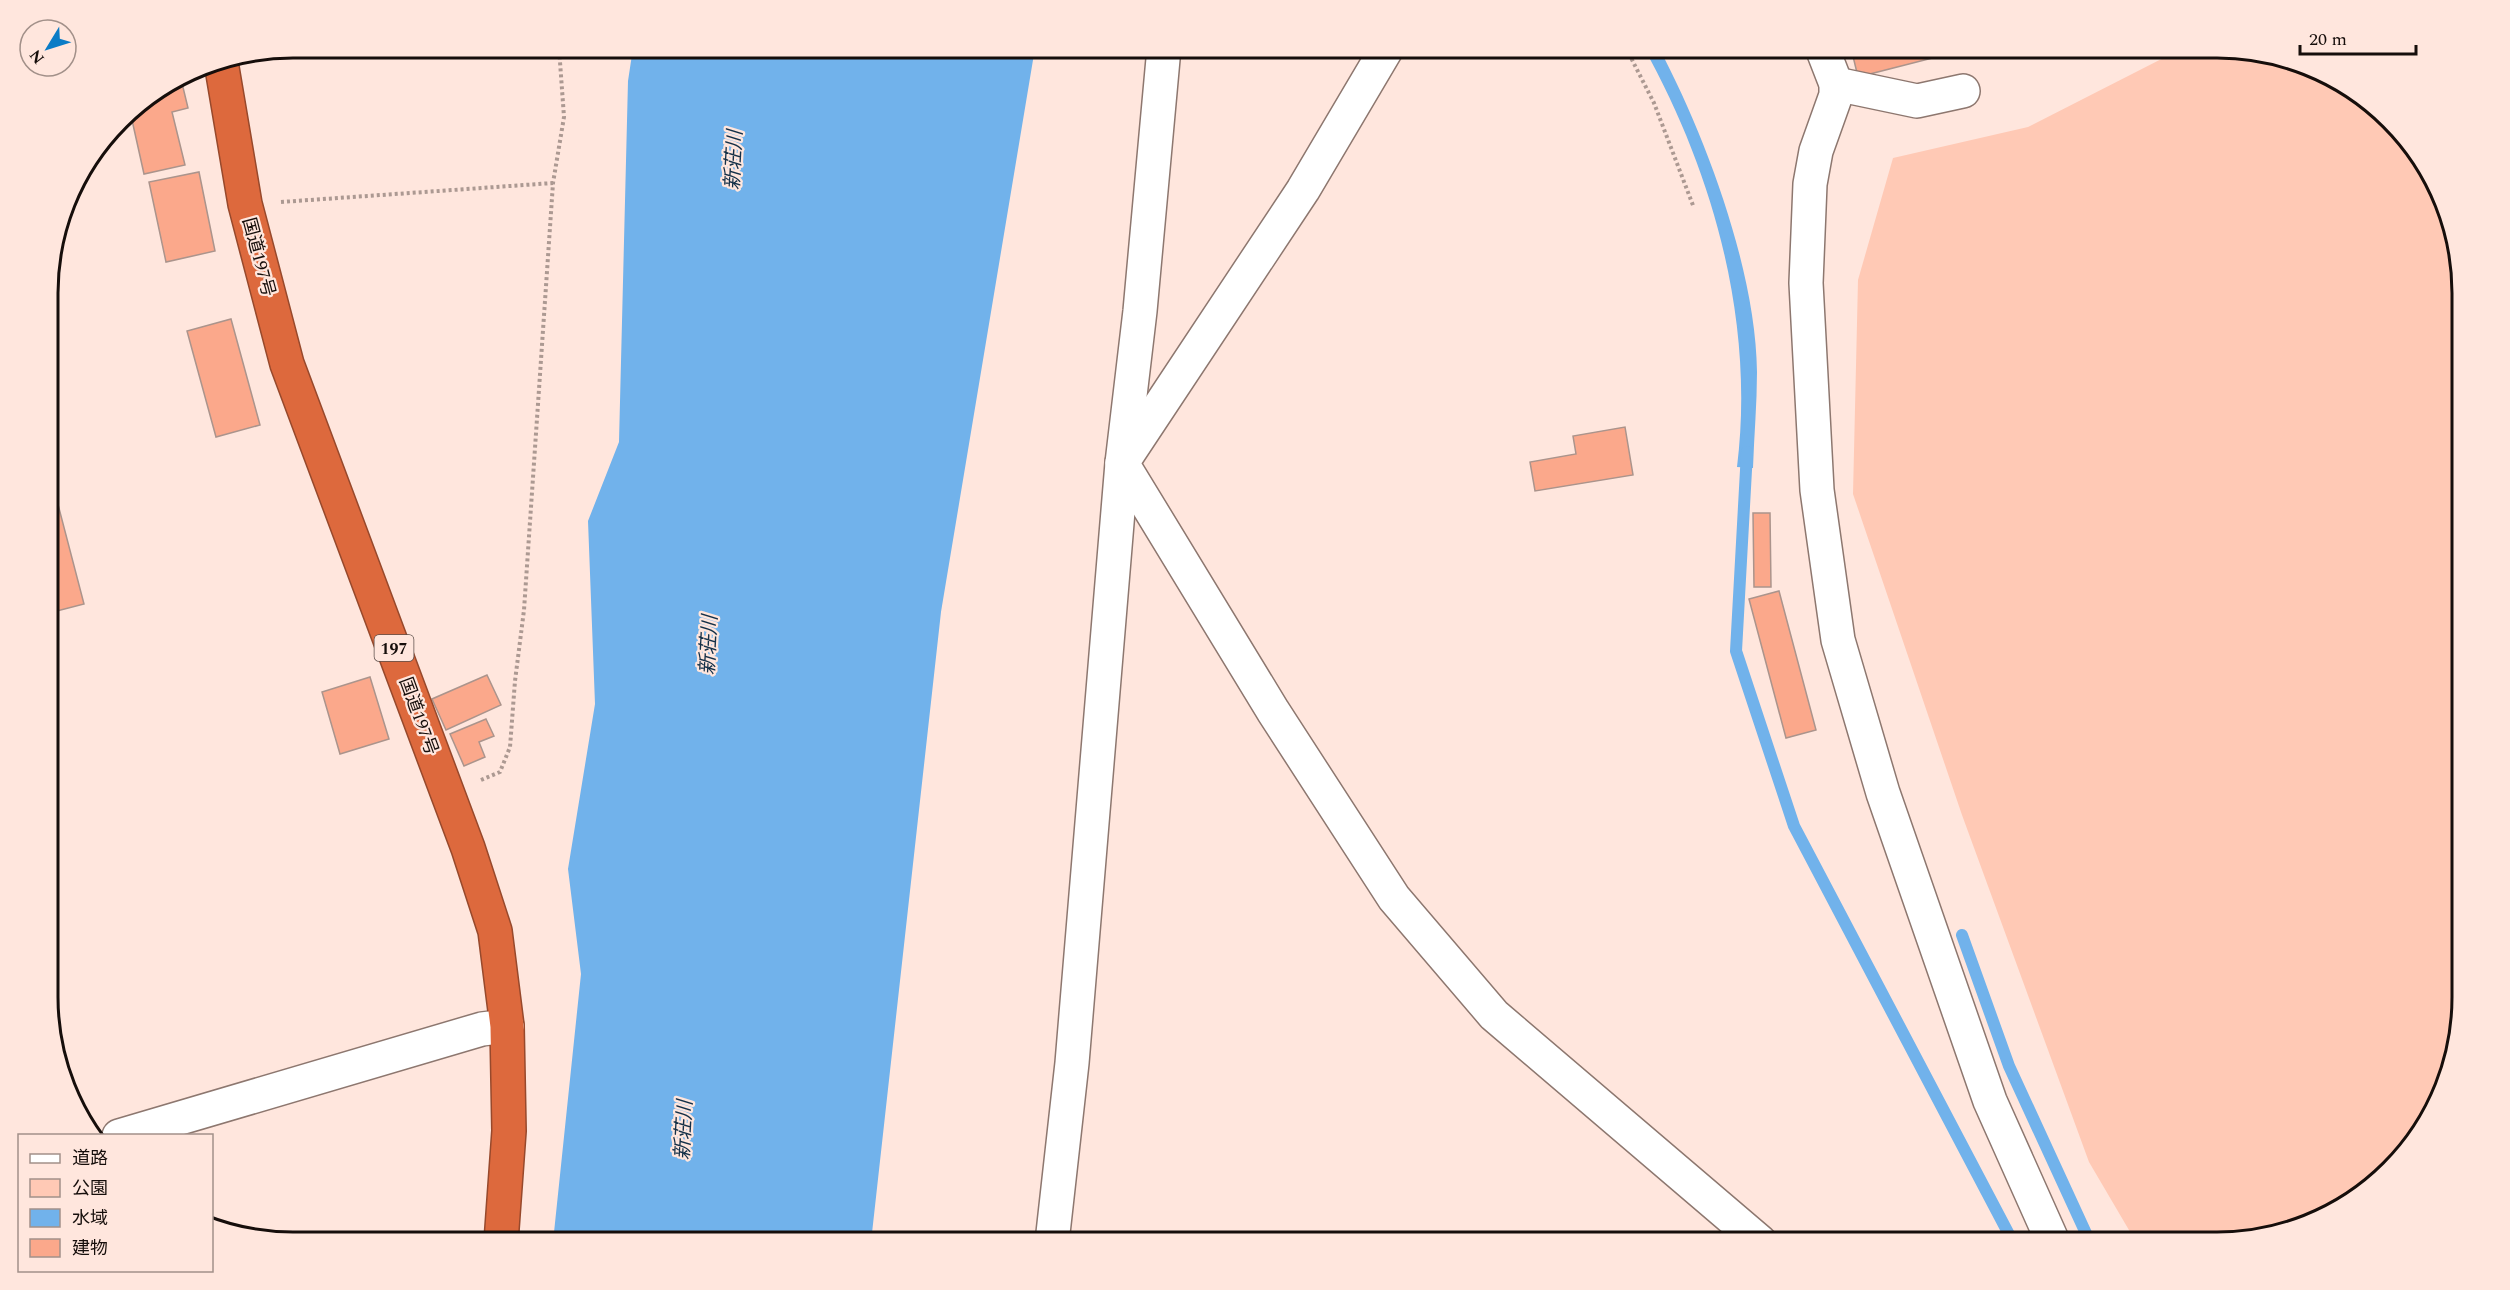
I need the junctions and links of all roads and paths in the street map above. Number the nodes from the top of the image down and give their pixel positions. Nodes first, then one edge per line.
1 (560, 58) edge
2 (1163, 58) edge
3 (1381, 58) edge
4 (1631, 58) edge
5 (1826, 58) edge
6 (222, 69) edge
7 (1836, 84) junction
8 (1963, 91) dead end
9 (552, 183) junction
10 (245, 204) junction
11 (1694, 208) dead end
12 (1122, 463) junction
13 (448, 794) junction
14 (507, 1026) junction
15 (126, 1134) edge
16 (502, 1232) edge
17 (1053, 1232) edge
18 (1748, 1232) edge
19 (2049, 1232) edge

1 - 9 path
2 - 12 street
3 - 12 street
4 - 11 path
5 - 7 street
6 - 10 highway, 国道197号 / 197
7 - 8 street
7 - 19 street
9 - 10 path
9 - 13 path
10 - 13 highway, 国道197号 / 197
12 - 17 street
12 - 18 street
13 - 14 highway, 国道197号 / 197
14 - 15 street
14 - 16 highway, 国道197号 / 197

